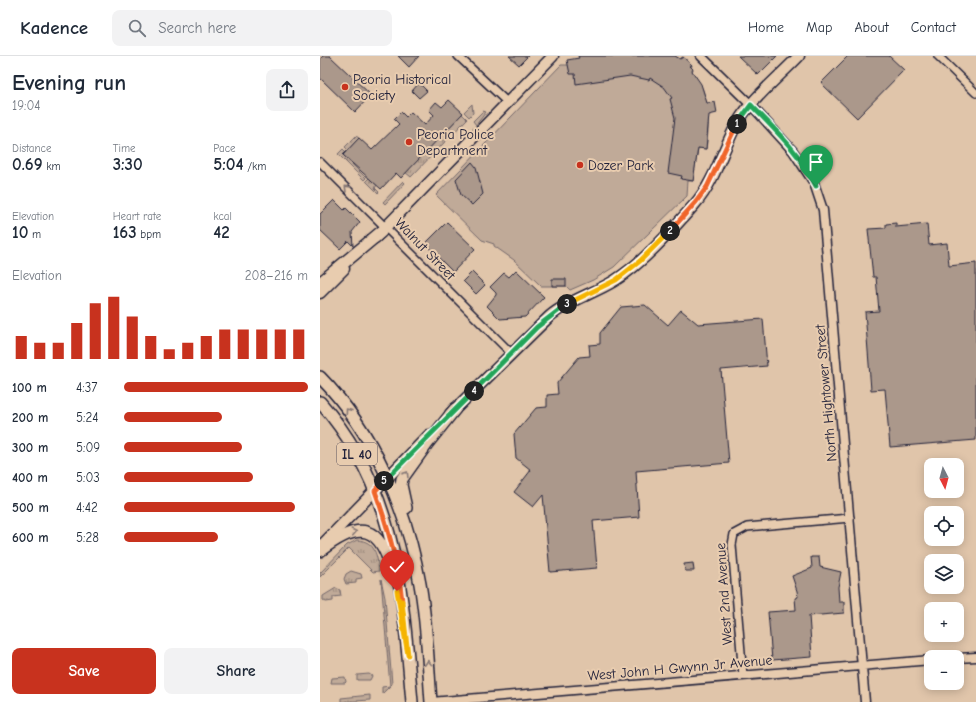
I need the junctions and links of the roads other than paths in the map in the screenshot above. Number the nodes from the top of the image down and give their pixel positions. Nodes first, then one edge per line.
1 (458, 56) edge
2 (553, 56) edge
3 (701, 56) edge
4 (799, 56) edge
5 (938, 56) edge
6 (976, 93) edge
7 (508, 103) junction
8 (751, 105) junction
9 (320, 163) edge
10 (384, 230) junction
11 (320, 283) edge
12 (320, 293) edge
13 (511, 353) junction
14 (320, 377) edge
15 (320, 402) edge
16 (455, 409) junction
17 (387, 478) junction
18 (375, 491) junction
19 (850, 518) junction
20 (320, 547) edge
21 (320, 551) edge
22 (424, 621) junction
23 (408, 655) junction
24 (976, 657) edge
25 (964, 658) edge
26 (924, 661) edge
27 (862, 666) junction
28 (743, 676) junction
29 (412, 702) edge
30 (431, 702) edge
31 (865, 702) edge

1 - 7 street
2 - 7 main road
3 - 8 street, North Hightower Street
4 - 8 main road
5 - 6 street
7 - 10 main road
8 - 13 main road
8 - 19 street, North Hightower Street
10 -> 9 street, Walnut Street
10 - 11 main road
10 - 12 main road
10 - 13 street, Walnut Street
13 - 16 main road
17 -> 14 main road, IL 40
15 - 18 main road, IL 40
16 - 17 main road
22 -> 16 main road
17 - 18 main road
17 - 22 main road, IL 40
18 - 20 main road
18 - 23 main road, IL 40
19 - 27 street, North Hightower Street
19 - 28 street, West 2nd Avenue
21 -> 23 main road
30 -> 22 main road, IL 40
23 - 29 main road, IL 40
24 - 25 street
26 - 27 street, West John H Gwynn Jr Avenue
27 - 28 street, West John H Gwynn Jr Avenue
27 - 31 street, North Hightower Street
28 - 30 street, West John H Gwynn Jr Avenue

